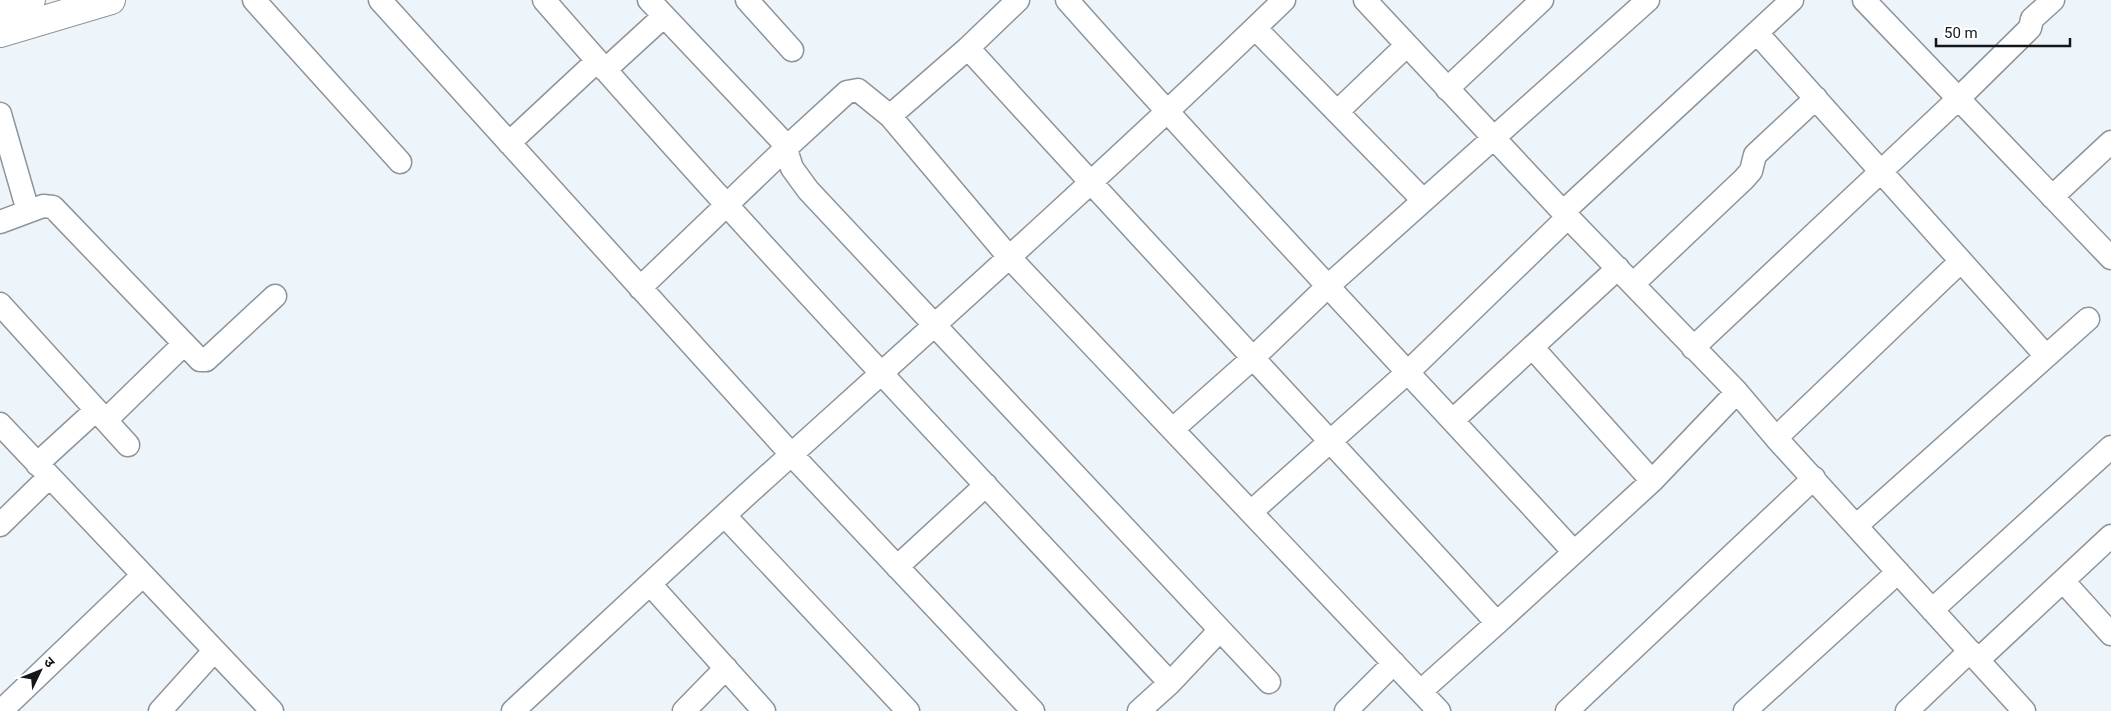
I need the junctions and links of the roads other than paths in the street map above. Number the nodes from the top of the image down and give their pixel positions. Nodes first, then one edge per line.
1 (31, 0) edge
2 (111, 0) edge
3 (254, 0) edge
4 (380, 0) edge
5 (544, 0) edge
6 (747, 0) edge
7 (1018, 0) edge
8 (1067, 0) edge
9 (1284, 0) edge
10 (1542, 0) edge
11 (1648, 0) edge
12 (1792, 0) edge
13 (1864, 0) edge
14 (2053, 0) edge
15 (1370, 2) edge
16 (657, 8) edge
17 (0, 9) edge
18 (1255, 28) junction
19 (0, 33) edge
20 (1757, 33) junction
21 (1407, 45) junction
22 (968, 48) junction
23 (792, 50) dead end
24 (601, 65) junction
25 (1448, 89) junction
26 (1816, 98) junction
27 (1958, 99) junction
28 (1166, 111) junction
29 (1337, 112) junction
30 (0, 114) edge
31 (890, 116) junction
32 (1494, 137) junction
33 (2111, 142) edge
34 (509, 143) junction
35 (786, 148) junction
36 (400, 162) dead end
37 (1881, 170) junction
38 (1090, 184) junction
39 (2052, 197) junction
40 (1423, 200) junction
41 (727, 204) junction
42 (28, 211) junction
43 (1565, 214) junction
44 (0, 222) edge
45 (1009, 257) junction
46 (2111, 258) edge
47 (1960, 262) junction
48 (1626, 276) junction
49 (1328, 286) junction
50 (640, 288) junction
51 (275, 296) dead end
52 (0, 304) edge
53 (2088, 319) dead end
54 (935, 327) junction
55 (183, 345) junction
56 (1532, 347) junction
57 (1693, 348) junction
58 (2046, 356) junction
59 (1252, 358) junction
60 (1409, 371) junction
61 (882, 374) junction
62 (1737, 392) junction
63 (101, 415) junction
64 (1453, 420) junction
65 (0, 424) edge
66 (1173, 429) junction
67 (1776, 438) junction
68 (1332, 441) junction
69 (128, 445) dead end
70 (2111, 447) edge
71 (791, 454) junction
72 (43, 470) junction
73 (1814, 478) junction
74 (1652, 481) junction
75 (986, 486) junction
76 (1251, 512) junction
77 (724, 516) junction
78 (0, 525) edge
79 (1856, 526) junction
80 (2111, 536) edge
81 (1574, 552) junction
82 (897, 567) junction
83 (1898, 572) junction
84 (143, 575) junction
85 (2062, 581) junction
86 (650, 584) junction
87 (1932, 610) junction
88 (1498, 623) junction
89 (1220, 630) junction
90 (2111, 634) edge
91 (214, 651) junction
92 (1974, 656) junction
93 (1394, 663) junction
94 (726, 668) junction
95 (1269, 682) dead end
96 (1170, 683) junction
97 (1421, 691) junction
98 (1, 711) edge
99 (160, 711) edge
100 (272, 711) edge
101 (513, 711) edge
102 (684, 711) edge
103 (764, 711) edge
104 (908, 711) edge
105 (1032, 711) edge
106 (1139, 711) edge
107 (1346, 711) edge
108 (1439, 711) edge
109 (1567, 711) edge
110 (1745, 711) edge
111 (1907, 711) edge
112 (2024, 711) edge

1 - 17 main road
2 - 19 main road
3 - 36 street
4 - 34 street
5 - 24 street
6 - 23 street
7 - 22 street
8 - 28 street
9 - 18 street
10 - 25 street
11 - 32 street
12 - 20 street
13 - 27 street
14 - 27 street
15 - 21 street
16 - 24 street
16 - 35 street
18 - 28 street
18 - 29 street
20 - 26 street
20 - 43 street
21 - 25 street
21 - 29 street
22 - 31 street
22 - 38 street
24 - 34 street
24 - 41 street
25 - 32 street
26 - 37 street
26 - 48 street
27 - 37 street
27 - 39 street
28 - 38 street
28 - 49 street
29 - 40 street
30 - 42 street
31 - 35 street
31 - 45 street
32 - 40 street
32 - 43 street
33 - 39 street
34 - 50 street
35 - 41 street
35 - 54 street
37 - 47 street
37 - 57 street
38 - 45 street
38 - 59 street
39 - 46 street
40 - 49 street
41 - 50 street
41 - 61 street
42 - 44 street
42 - 55 street
43 - 48 street
43 - 60 street
45 - 54 street
45 - 66 street
47 - 58 street
47 - 67 street
48 - 56 street
48 - 57 street
49 - 59 street
49 - 60 street
50 - 71 street
51 - 55 street
52 - 63 street
53 - 58 street
54 - 61 street
54 - 89 street
55 - 63 street
56 - 64 street
56 - 74 street
57 - 62 street
58 - 79 street
59 - 66 street
59 - 68 street
60 - 64 street
60 - 68 street
61 - 71 street
61 - 75 street
62 - 67 street
62 - 74 street
63 - 69 street
63 - 72 street
64 - 81 street
65 - 72 street
66 - 76 street
67 - 73 street
68 - 76 street
68 - 88 street
70 - 87 street
71 - 77 street
71 - 82 street
72 - 78 street
72 - 84 street
73 - 79 street
73 - 109 street
74 - 81 street
75 - 82 street
75 - 96 street
76 - 93 street
77 - 86 street
77 - 104 street
79 - 83 street
80 - 85 street
81 - 88 street
82 - 105 street
83 - 87 street
83 - 110 street
84 - 91 street
84 - 98 street
85 - 90 street
85 - 92 street
86 - 94 street
86 - 101 street
87 - 92 street
88 - 97 street
89 - 95 street
89 - 96 street
91 - 99 street
91 - 100 street
92 - 111 street
92 - 112 street
93 - 97 street
93 - 107 street
94 - 102 street
94 - 103 street
96 - 106 street
97 - 108 street

